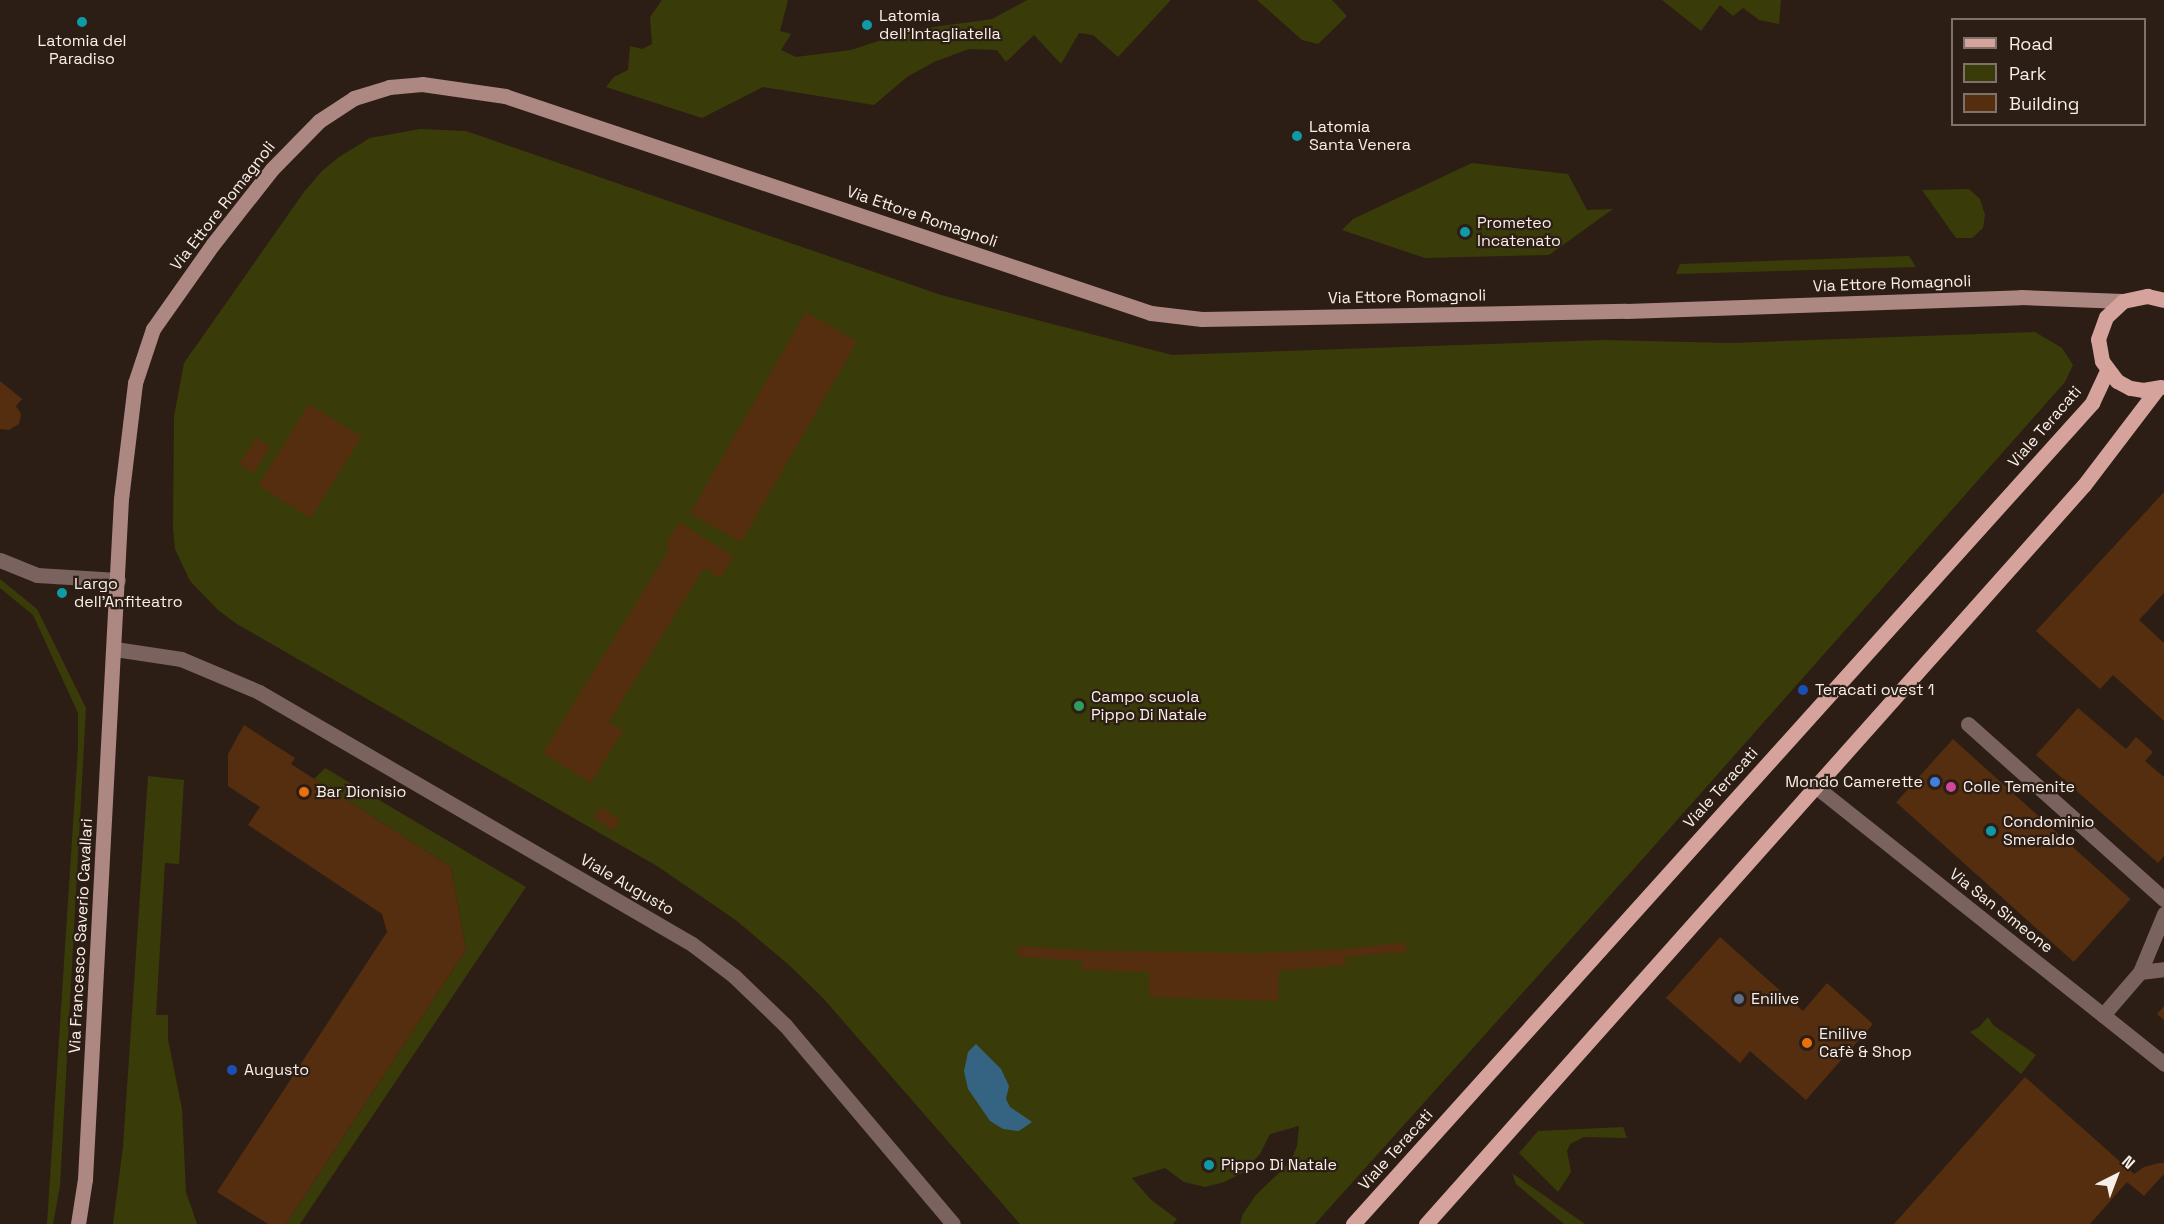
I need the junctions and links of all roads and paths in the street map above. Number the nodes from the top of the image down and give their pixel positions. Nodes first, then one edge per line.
1 (2164, 290) edge
2 (2147, 296) junction
3 (2164, 300) edge
4 (2123, 301) junction
5 (2108, 371) junction
6 (2161, 387) edge
7 (0, 560) edge
8 (118, 580) junction
9 (115, 650) junction
10 (1968, 724) dead end
11 (1815, 786) junction
12 (2164, 898) edge
13 (2164, 914) edge
14 (2164, 969) edge
15 (2140, 972) junction
16 (2103, 1015) junction
17 (2164, 1064) edge
18 (78, 1224) edge
19 (953, 1224) edge
20 (1353, 1224) edge
21 (1426, 1224) edge

1 - 2 main road
2 - 3 main road
2 - 4 main road
4 - 5 main road
4 - 8 main road, Via Ettore Romagnoli
5 - 6 main road
5 - 20 main road, Viale Teracati
6 - 11 main road
7 - 8 street
8 - 9 main road, Via Ettore Romagnoli
9 - 18 main road, Via Francesco Saverio Cavallari
9 - 19 street, Viale Augusto
10 - 12 street
11 - 16 street, Via San Simeone
11 - 21 main road
13 - 15 street
14 - 15 street
15 - 16 street
16 - 17 street, Via San Simeone

